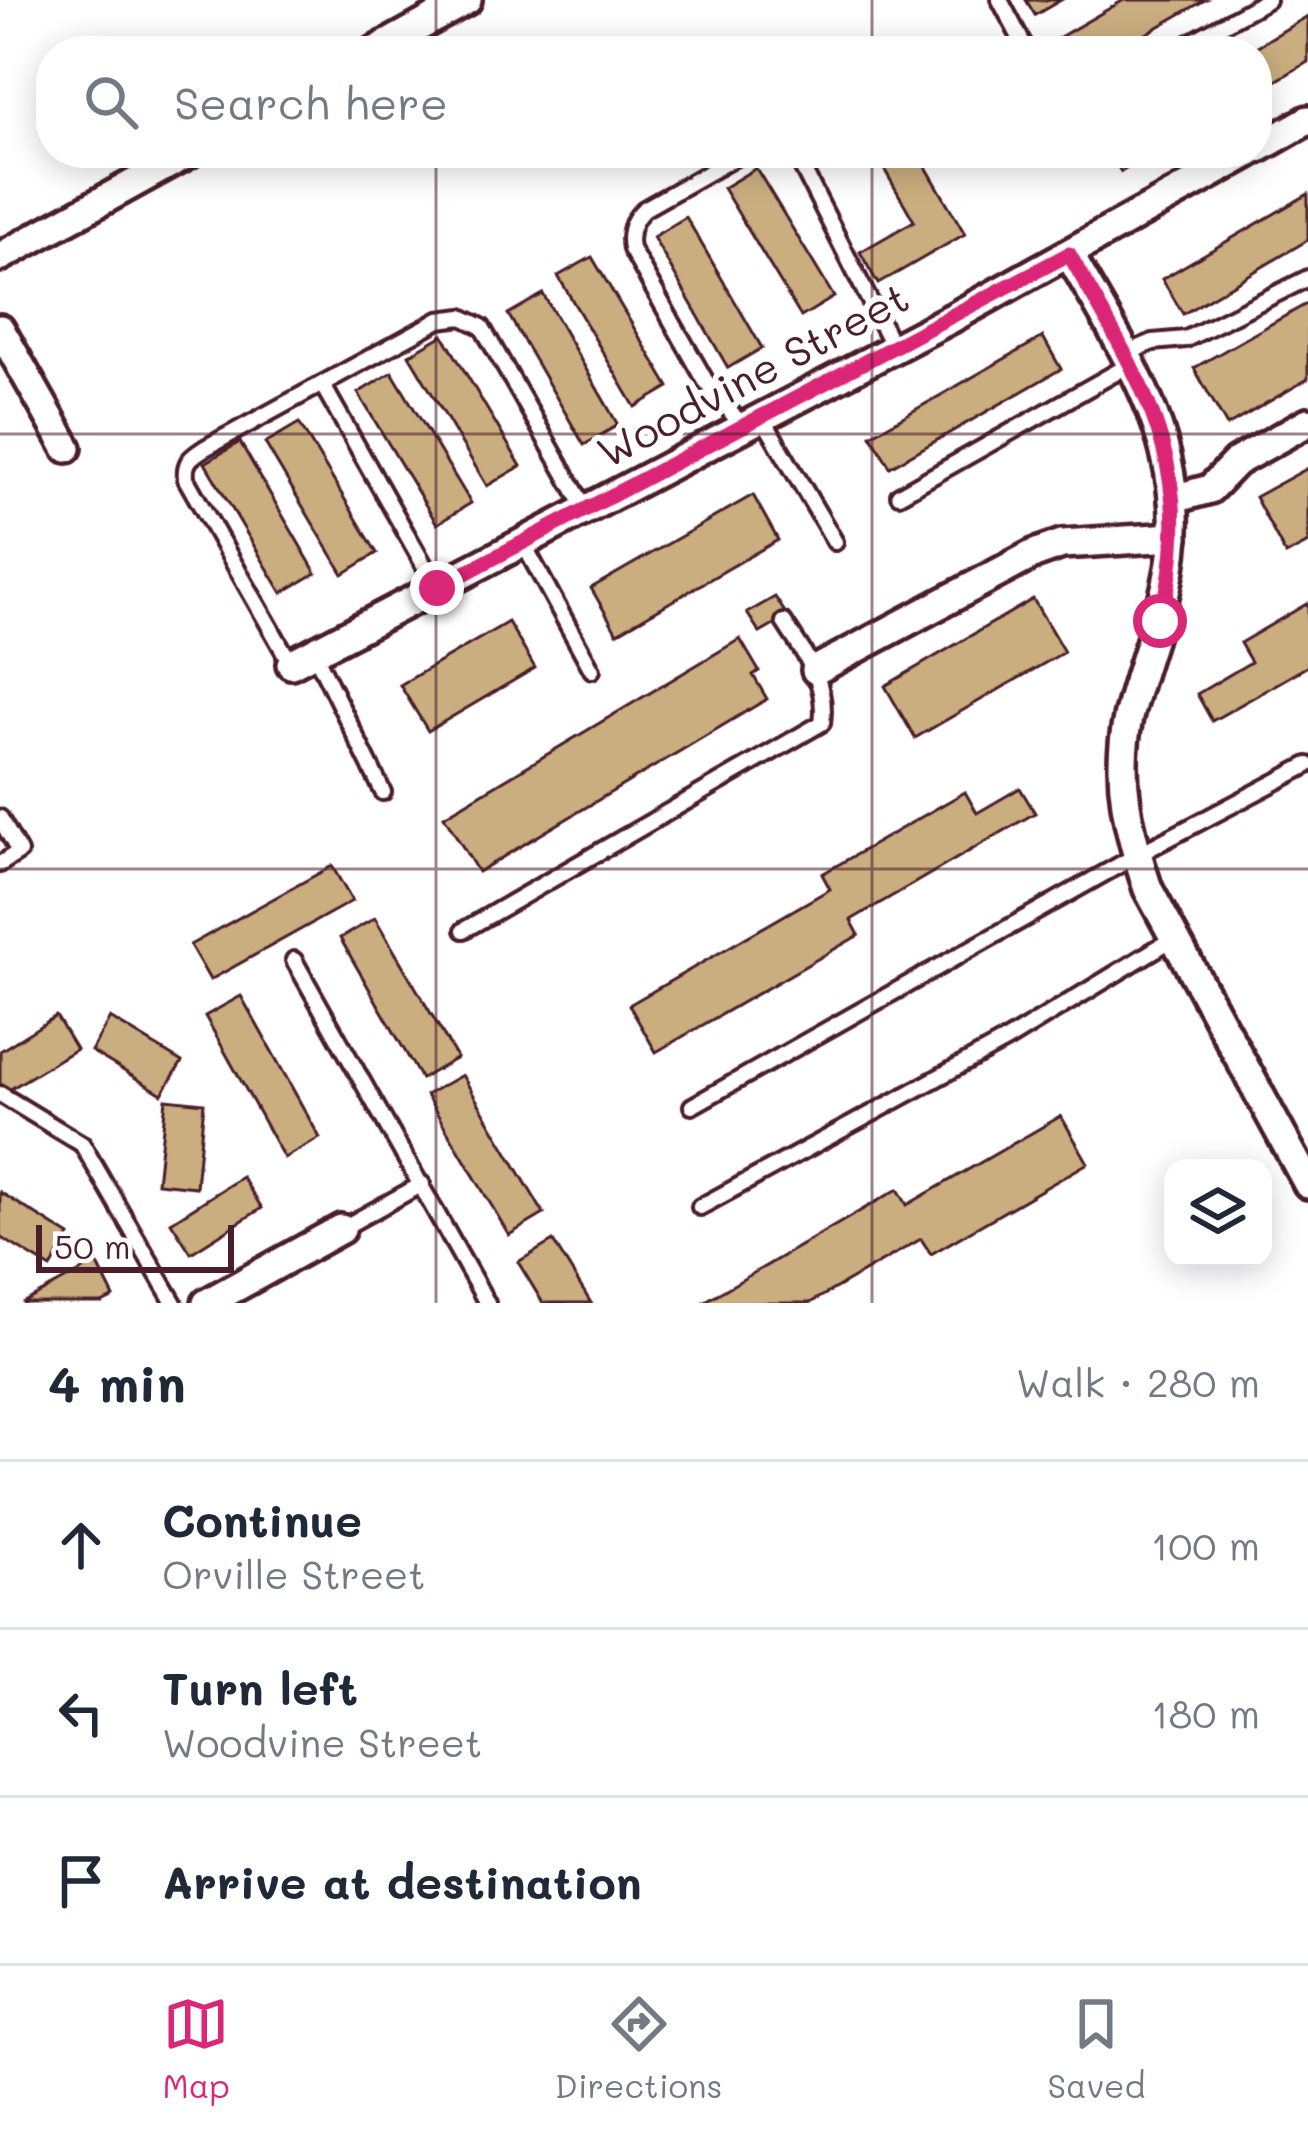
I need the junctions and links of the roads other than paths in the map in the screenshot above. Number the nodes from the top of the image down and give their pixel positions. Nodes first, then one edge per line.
1 (467, 0) edge
2 (1000, 0) edge
3 (1267, 0) edge
4 (402, 36) edge
5 (1019, 36) edge
6 (1202, 36) edge
7 (1308, 120) edge
8 (1272, 140) edge
9 (162, 168) edge
10 (716, 168) edge
11 (803, 168) edge
12 (1223, 168) edge
13 (1069, 254) junction
14 (0, 257) edge
15 (1308, 278) edge
16 (0, 328) edge
17 (894, 349) junction
18 (1128, 359) junction
19 (322, 384) junction
20 (753, 422) junction
21 (1308, 422) edge
22 (67, 448) dead end
23 (899, 495) dead end
24 (1173, 499) junction
25 (586, 510) junction
26 (1174, 537) junction
27 (835, 542) dead end
28 (523, 543) junction
29 (437, 588) junction
30 (784, 622) dead end
31 (303, 658) junction
32 (592, 670) dead end
33 (816, 670) junction
34 (1308, 765) edge
35 (383, 792) dead end
36 (0, 818) edge
37 (1137, 855) junction
38 (0, 863) edge
39 (464, 930) dead end
40 (1174, 938) junction
41 (294, 960) dead end
42 (0, 1094) edge
43 (692, 1106) dead end
44 (422, 1184) junction
45 (1308, 1184) edge
46 (700, 1207) dead end
47 (341, 1229) joint
48 (209, 1302) edge
49 (174, 1303) edge
50 (487, 1303) edge

1 - 4 street
2 - 5 lane
3 - 6 lane
7 - 8 street, Woodvine Street
9 - 14 street
10 - 20 lane
11 - 17 lane
12 - 13 street, Woodvine Street
13 - 17 street, Woodvine Street
13 - 18 street
15 - 18 lane
16 - 22 street
17 - 20 street, Woodvine Street
18 - 23 lane
18 - 24 street
19 - 25 lane
19 - 29 lane
19 - 31 lane
20 - 25 street, Woodvine Street
20 - 27 lane
21 - 24 street
24 - 26 street
25 - 28 street, Woodvine Street
26 - 33 street
26 - 37 street
28 - 29 street, Woodvine Street
28 - 32 lane
29 - 31 street, Woodvine Street
30 - 33 lane
31 - 35 lane
33 - 39 lane
34 - 37 lane
36 - 38 lane
37 - 40 street
37 - 43 lane
40 - 45 street
40 - 46 lane
41 - 44 lane
42 - 49 lane
44 - 47 lane
44 - 50 lane
47 - 48 street

